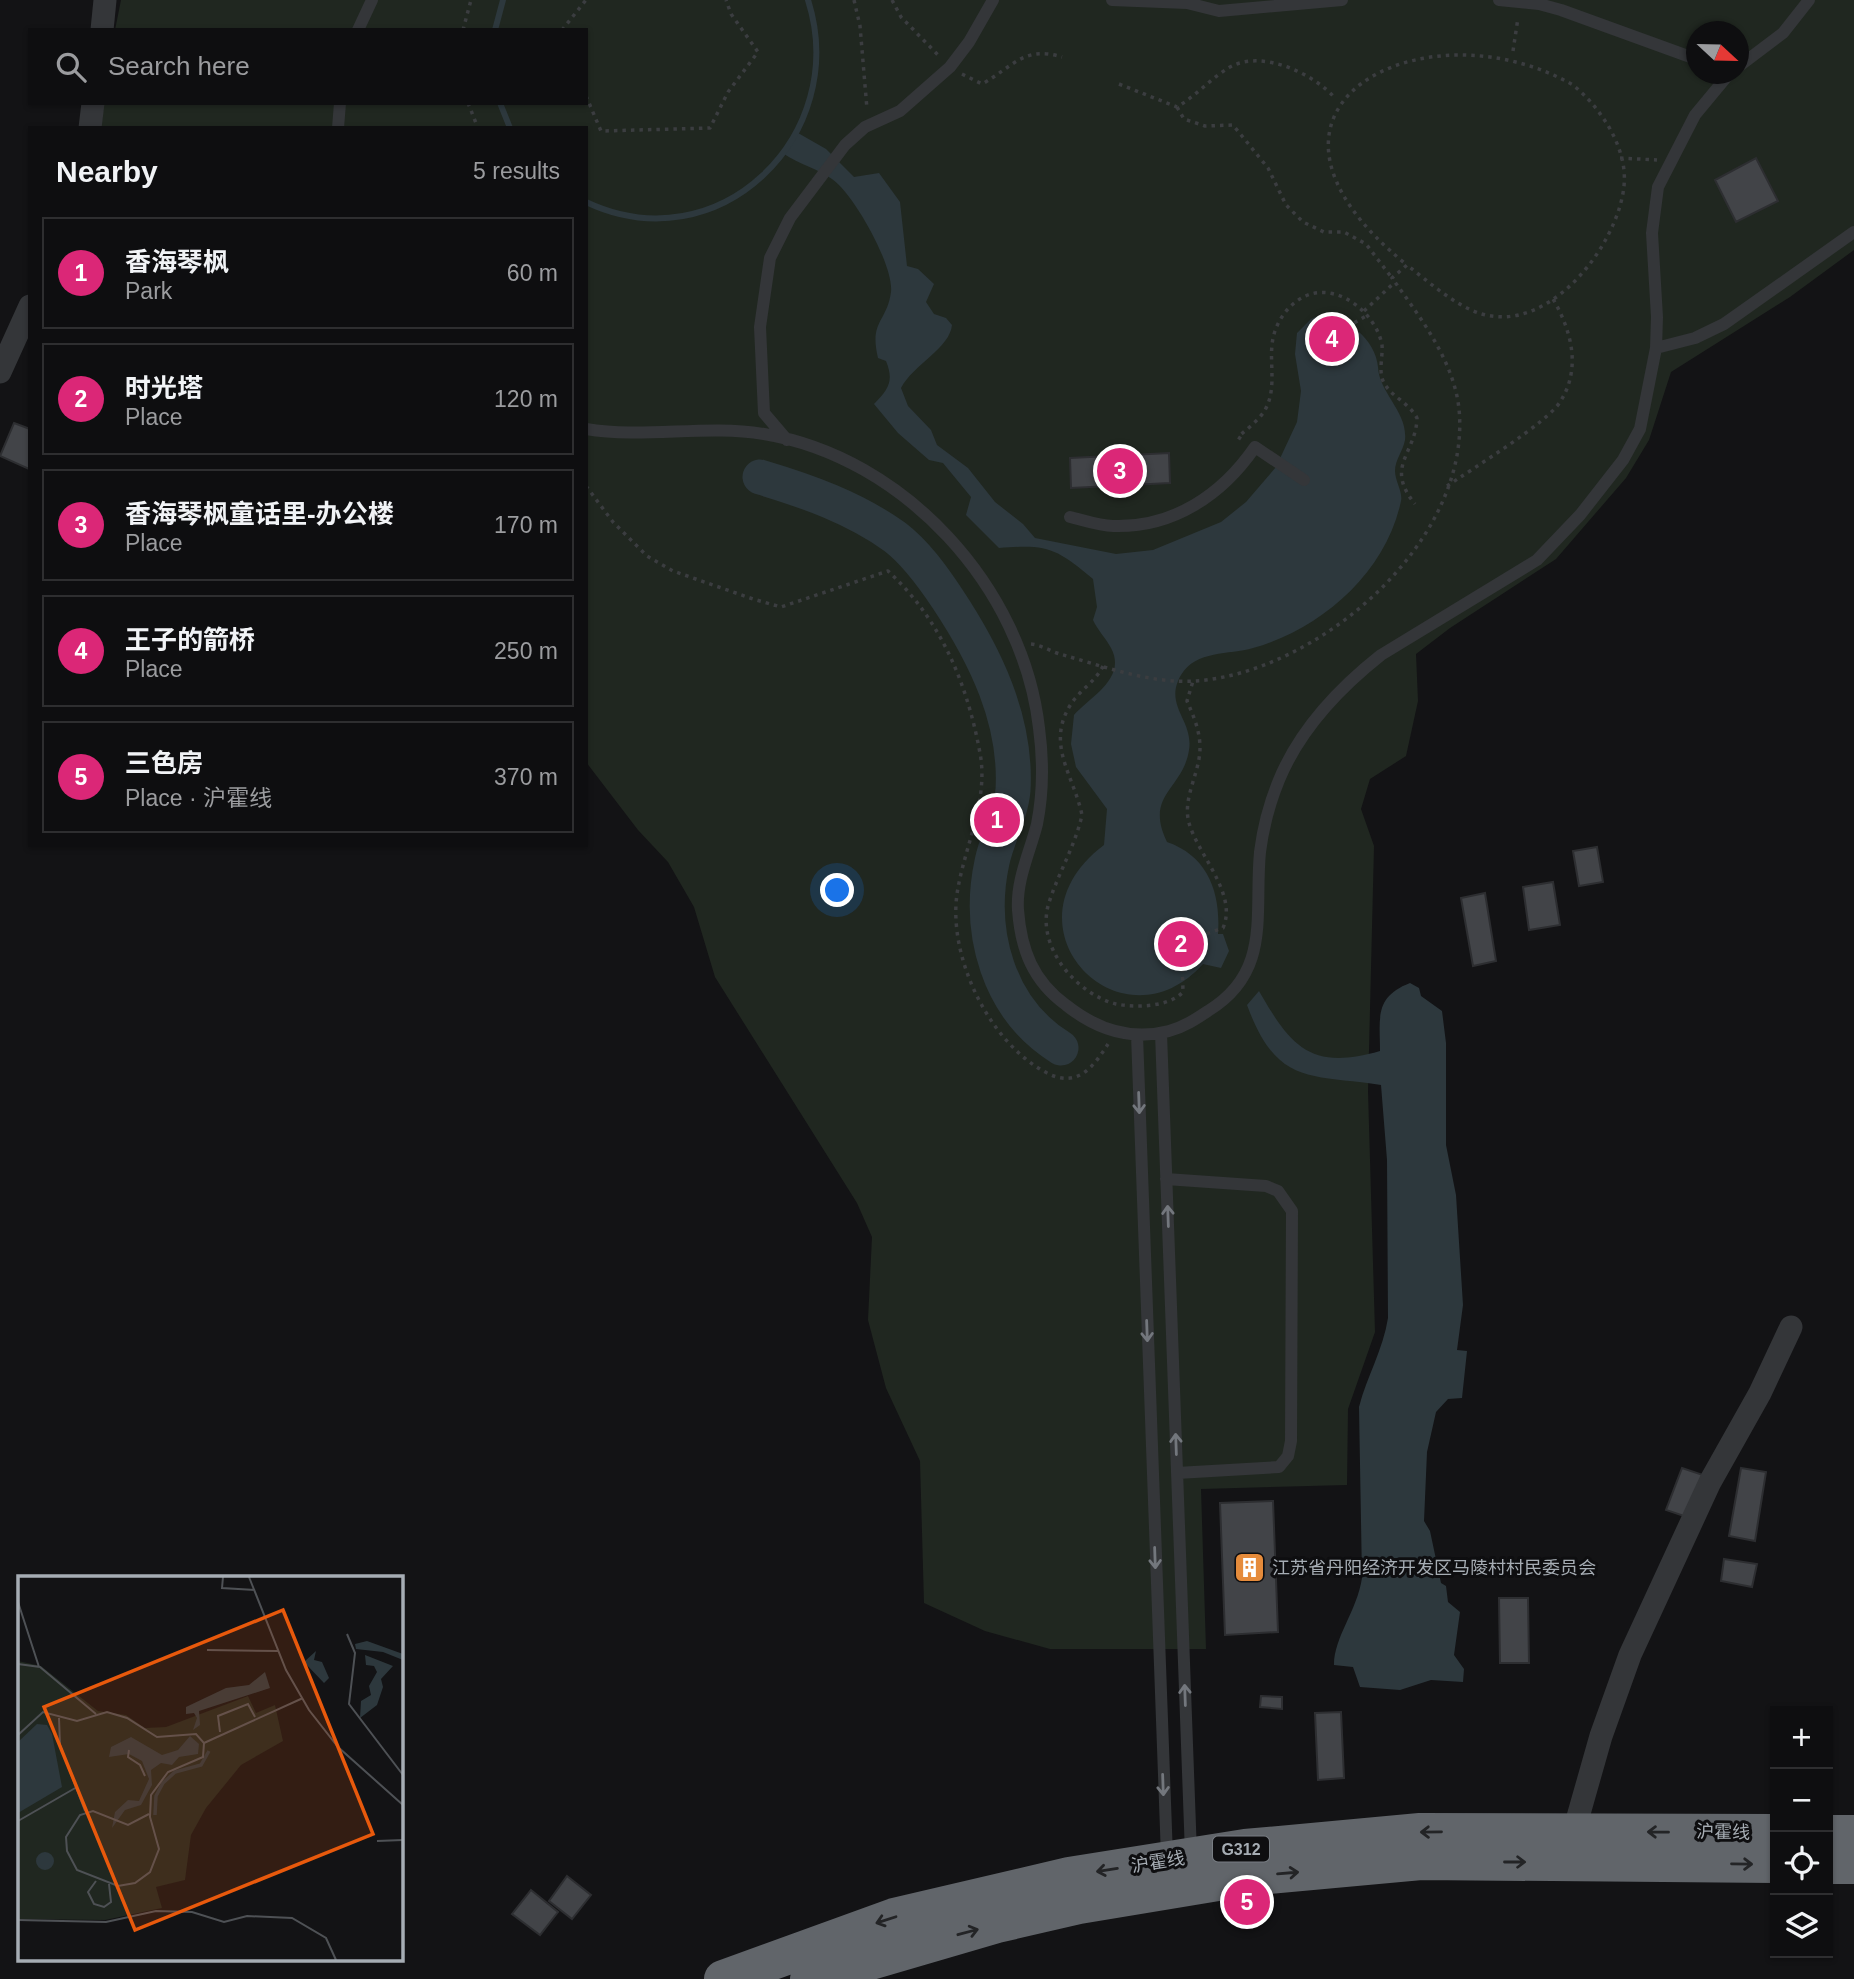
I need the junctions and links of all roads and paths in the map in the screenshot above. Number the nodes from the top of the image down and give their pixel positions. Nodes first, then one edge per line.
1 (105, 0) edge
2 (372, 0) edge
3 (471, 0) edge
4 (586, 0) edge
5 (726, 0) edge
6 (854, 0) edge
7 (993, 0) edge
8 (1112, 0) edge
9 (1342, 0) edge
10 (1499, 0) edge
11 (1809, 0) edge
12 (1187, 2) edge
13 (1520, 2) junction
14 (102, 28) edge
15 (359, 28) edge
16 (464, 28) edge
17 (564, 28) edge
18 (1505, 48) dead end
19 (1513, 51) junction
20 (1522, 54) dead end
21 (1686, 56) edge
22 (1749, 59) edge
23 (1549, 66) dead end
24 (1119, 84) dead end
25 (1721, 84) edge
26 (1340, 90) dead end
27 (1335, 98) junction
28 (588, 101) edge
29 (93, 105) edge
30 (340, 105) edge
31 (468, 105) edge
32 (1177, 107) junction
33 (871, 124) junction
34 (90, 126) edge
35 (338, 126) edge
36 (477, 126) edge
37 (1620, 158) junction
38 (1667, 164) junction
39 (1854, 232) edge
40 (1407, 265) junction
41 (1394, 280) junction
42 (1553, 299) junction
43 (28, 310) edge
44 (1366, 313) junction
45 (1347, 327) dead end
46 (1656, 348) junction
47 (0, 372) edge
48 (588, 429) edge
49 (1238, 437) dead end
50 (787, 440) junction
51 (1304, 480) dead end
52 (1447, 486) junction
53 (588, 489) edge
54 (1415, 504) dead end
55 (1070, 517) dead end
56 (1015, 644) junction
57 (1103, 666) junction
58 (1193, 681) junction
59 (1117, 1031) junction
60 (1161, 1033) junction
61 (1137, 1035) junction
62 (1166, 1180) junction
63 (1791, 1327) dead end
64 (1177, 1473) junction
65 (1574, 1831) junction
66 (1770, 1833) edge
67 (1833, 1834) edge
68 (1854, 1834) edge
69 (1770, 1864) edge
70 (1833, 1865) edge
71 (1854, 1865) edge
72 (1181, 1873) junction
73 (723, 1979) edge
74 (808, 1979) edge

1 - 14 street
2 - 15 lane
3 - 16 path
4 - 17 path
5 - 28 path
6 - 33 path
7 - 33 lane
8 - 12 lane
9 - 12 lane
10 - 13 lane
11 - 22 lane
13 - 19 path
13 - 21 lane
18 - 19 path
19 - 20 path
23 - 37 path
24 - 32 path
25 - 38 lane
26 - 27 path
27 - 32 path
27 - 40 path
29 - 34 street
30 - 35 lane
31 - 36 path
32 - 41 path
33 - 50 lane
37 - 38 path
37 - 42 path
38 - 46 lane
39 - 46 lane
40 - 41 path
40 - 42 path
41 - 44 path
41 - 52 path
42 - 52 path
43 - 47 street
44 - 45 path
44 - 49 path
44 - 54 path
46 - 60 lane
48 - 50 lane
50 - 56 lane
51 - 55 lane
52 - 58 path
53 - 59 path
56 - 57 path
56 - 59 lane
57 - 58 path
57 - 58 path
59 - 61 lane
60 - 61 lane
60 - 62 lane
61 -> 72 lane
64 -> 62 lane
62 - 64 lane
63 - 65 street
72 -> 64 lane
66 -> 65 highway, 沪霍线 / G312
65 -> 72 highway, 沪霍线 / G312
67 - 68 highway
72 -> 69 highway, 沪霍线 / G312
70 - 71 highway
72 -> 73 highway, 沪霍线 / G312
74 -> 72 highway, 沪霍线 / G312

